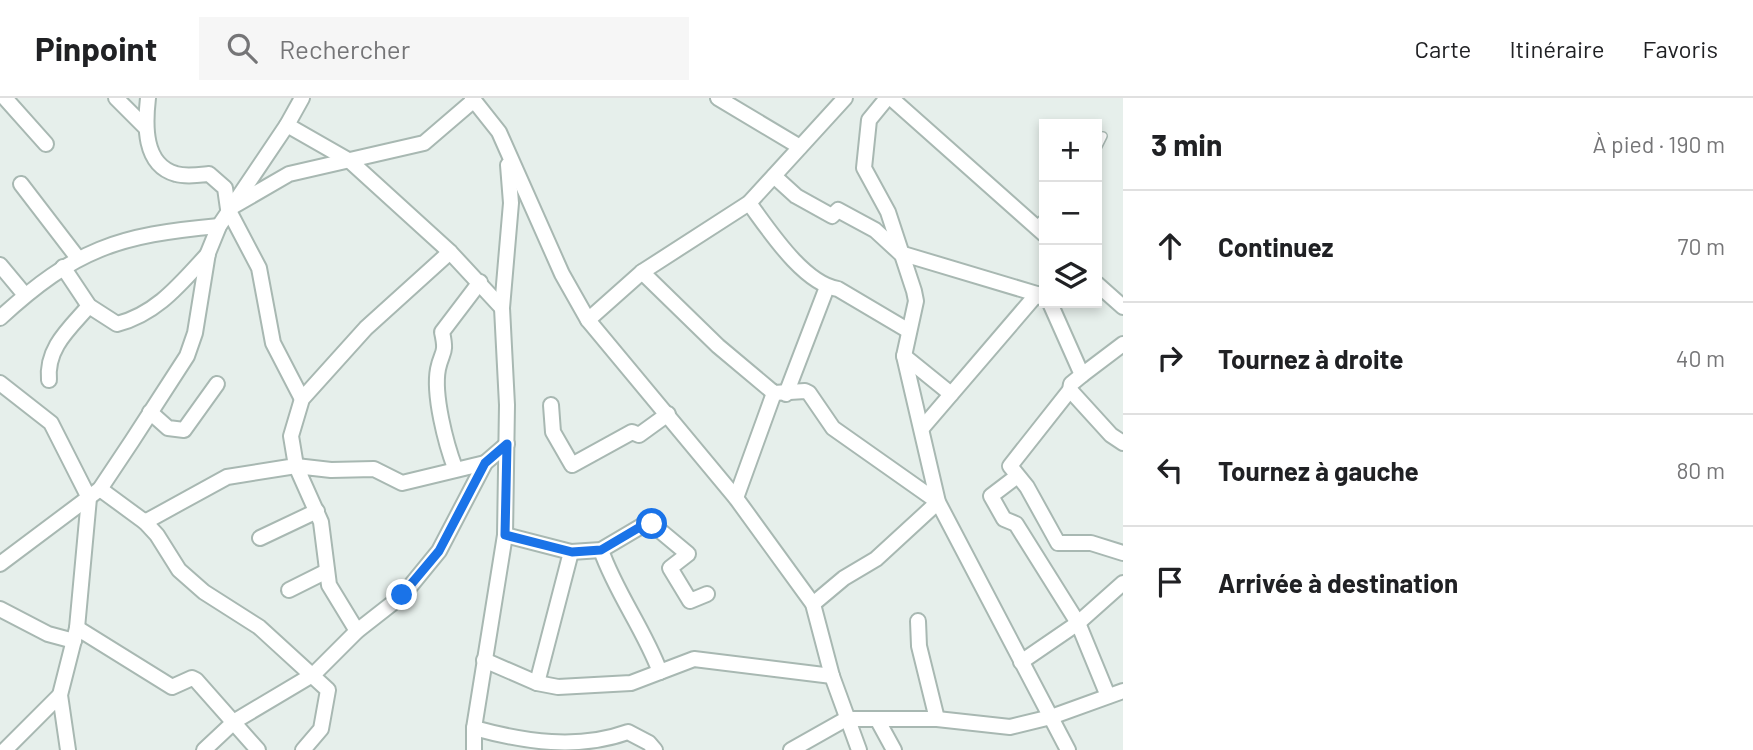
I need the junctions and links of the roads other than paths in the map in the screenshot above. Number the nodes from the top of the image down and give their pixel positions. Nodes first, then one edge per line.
1 (5, 98) edge
2 (116, 98) edge
3 (148, 98) edge
4 (302, 98) edge
5 (719, 98) edge
6 (845, 98) edge
7 (889, 98) edge
8 (473, 99) edge
9 (287, 125) junction
10 (145, 127) junction
11 (46, 144) dead end
12 (800, 147) junction
13 (508, 153) junction
14 (350, 161) junction
15 (774, 176) junction
16 (21, 184) dead end
17 (749, 203) junction
18 (228, 209) junction
19 (1039, 224) edge
20 (219, 226) junction
21 (450, 252) junction
22 (208, 253) junction
23 (900, 253) junction
24 (77, 257) junction
25 (0, 265) edge
26 (63, 267) junction
27 (642, 272) junction
28 (480, 282) junction
29 (827, 287) junction
30 (1102, 288) edge
31 (25, 295) junction
32 (1039, 297) edge
33 (89, 306) junction
34 (1123, 307) edge
35 (1039, 308) edge
36 (1051, 308) edge
37 (502, 309) junction
38 (0, 318) edge
39 (588, 320) junction
40 (909, 331) junction
41 (1123, 344) edge
42 (904, 356) junction
43 (1082, 375) junction
44 (49, 380) dead end
45 (0, 383) edge
46 (217, 384) dead end
47 (1070, 390) junction
48 (780, 394) junction
49 (951, 394) junction
50 (302, 399) junction
51 (551, 405) dead end
52 (150, 412) junction
53 (668, 414) junction
54 (923, 426) junction
55 (1123, 443) edge
56 (507, 444) junction
57 (485, 463) junction
58 (296, 466) junction
59 (455, 468) junction
60 (1016, 477) junction
61 (94, 494) junction
62 (736, 498) junction
63 (938, 502) junction
64 (317, 511) junction
65 (145, 522) junction
66 (505, 535) junction
67 (260, 538) dead end
68 (601, 550) junction
69 (572, 552) junction
70 (1123, 553) edge
71 (0, 564) edge
72 (327, 571) junction
73 (1123, 583) edge
74 (289, 590) dead end
75 (707, 594) dead end
76 (813, 604) junction
77 (0, 610) edge
78 (918, 621) dead end
79 (1078, 623) junction
80 (357, 631) junction
81 (76, 634) junction
82 (485, 660) junction
83 (1021, 662) junction
84 (660, 672) junction
85 (314, 674) junction
86 (832, 676) junction
87 (537, 683) junction
88 (1123, 691) edge
89 (60, 695) junction
90 (1108, 696) junction
91 (1051, 717) junction
92 (846, 719) junction
93 (877, 719) junction
94 (937, 719) junction
95 (234, 721) junction
96 (474, 728) junction
97 (5, 750) edge
98 (68, 750) edge
99 (204, 750) edge
100 (258, 750) edge
101 (303, 750) edge
102 (474, 750) edge
103 (655, 750) edge
104 (791, 750) edge
105 (859, 750) edge
106 (894, 750) edge
107 (1068, 750) edge

1 - 11 street
2 - 10 street
3 - 10 street
4 - 9 street
5 - 12 street
6 - 12 street
7 - 19 street
7 - 23 street
8 - 13 street
8 - 14 street
9 - 14 street
9 - 18 street
10 - 18 street
12 - 15 street
13 - 37 street
13 - 39 street
14 - 18 street
14 - 21 street
15 - 17 street
15 - 23 street
16 - 24 street
17 - 27 street
17 - 29 street
18 - 20 street
18 - 50 street
20 - 22 street
20 - 24 street
21 - 28 street
21 - 50 street
22 - 33 street
22 - 52 street
23 - 32 street
23 - 40 street
24 - 26 street
25 - 31 street
26 - 31 street
26 - 33 street
27 - 39 street
27 - 48 street
28 - 37 street
28 - 59 street
29 - 40 street
29 - 48 street
30 - 34 street
31 - 38 street
33 - 44 street
35 - 49 street
36 - 43 street
37 - 56 street
39 - 53 street
40 - 42 street
41 - 43 street
42 - 49 street
42 - 54 street
43 - 47 street
45 - 61 street
46 - 52 street
47 - 55 street
47 - 60 street
48 - 62 street
48 - 63 street
49 - 54 street
50 - 58 street
51 - 53 street
52 - 61 street
53 - 62 street
54 - 63 street
56 - 57 street
56 - 66 street
57 - 59 street
57 - 80 street
58 - 59 street
58 - 64 street
58 - 65 street
60 - 70 street
60 - 79 street
61 - 65 street
61 - 71 street
61 - 81 street
62 - 76 street
63 - 76 street
63 - 83 street
64 - 67 street
64 - 72 street
65 - 85 street
66 - 69 street
66 - 82 street
68 - 69 street
68 - 75 street
68 - 84 street
69 - 87 street
72 - 74 street
72 - 80 street
73 - 79 street
76 - 86 street
77 - 81 street
78 - 94 street
79 - 83 street
79 - 90 street
80 - 85 street
81 - 89 street
81 - 95 street
82 - 87 street
82 - 96 street
83 - 91 street
84 - 86 street
84 - 87 street
85 - 95 street
85 - 101 street
86 - 92 street
88 - 90 street
89 - 97 street
89 - 98 street
90 - 91 street
91 - 94 street
91 - 107 street
92 - 93 street
92 - 104 street
92 - 105 street
93 - 94 street
93 - 106 street
95 - 99 street
95 - 100 street
96 - 102 street
96 - 103 street

